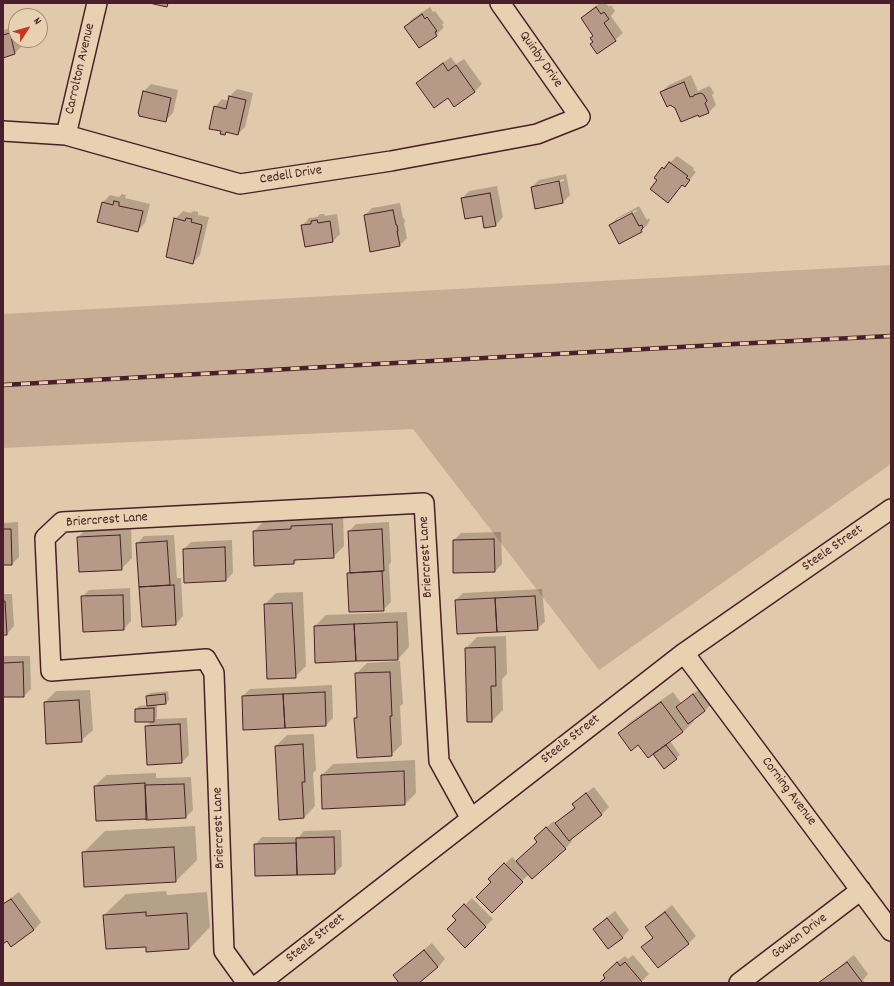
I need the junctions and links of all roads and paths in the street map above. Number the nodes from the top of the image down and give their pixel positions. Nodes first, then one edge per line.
1 (97, 3) edge
2 (500, 3) edge
3 (580, 117) joint
4 (3, 131) edge
5 (66, 135) junction
6 (891, 509) edge
7 (684, 653) junction
8 (471, 819) junction
9 (861, 890) junction
10 (891, 931) edge
11 (246, 983) edge
12 (260, 983) edge
13 (739, 983) edge

1 - 5 street, Carrolton Avenue
2 - 3 street, Quinby Drive
3 - 5 street, Cedell Drive
4 - 5 street, Cedell Drive
6 - 7 street, Steele Street
7 - 8 street, Steele Street
7 - 9 street, Corning Avenue
8 - 11 street, Briercrest Lane
8 - 12 street, Steele Street
9 - 10 street, Corning Avenue
9 - 13 street, Gowan Drive

